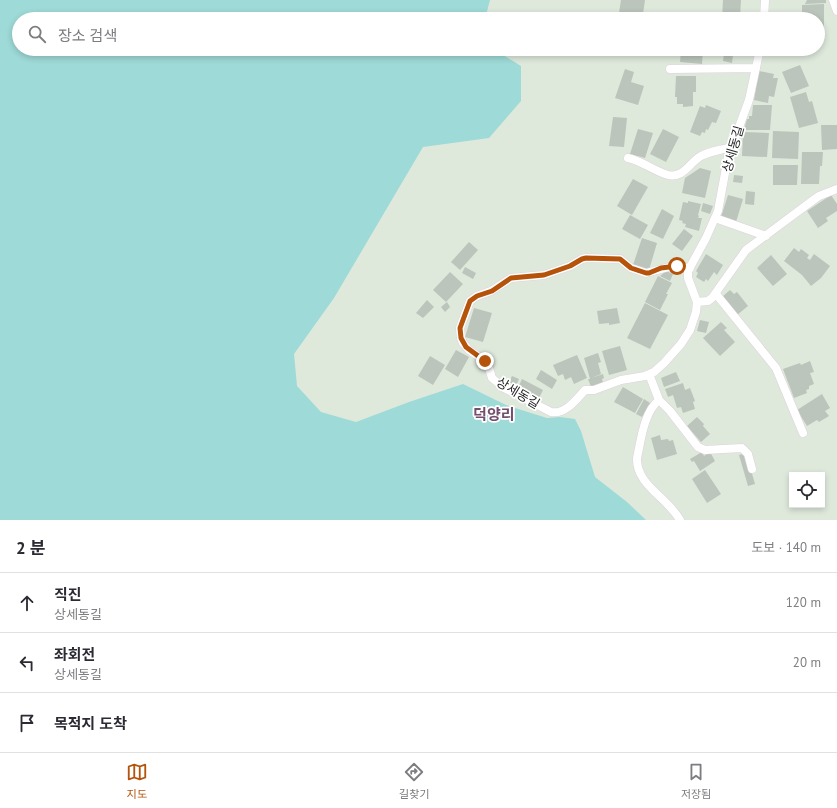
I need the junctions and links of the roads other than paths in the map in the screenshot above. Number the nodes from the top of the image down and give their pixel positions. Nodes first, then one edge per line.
1 (765, 0) edge
2 (833, 0) edge
3 (837, 11) edge
4 (764, 12) edge
5 (759, 56) edge
6 (756, 68) junction
7 (670, 69) dead end
8 (731, 147) junction
9 (628, 158) dead end
10 (837, 189) edge
11 (715, 218) junction
12 (766, 236) junction
13 (690, 268) junction
14 (716, 294) junction
15 (697, 302) junction
16 (649, 374) junction
17 (659, 400) junction
18 (803, 433) dead end
19 (752, 469) dead end
20 (680, 520) edge

1 - 4 lane
2 - 3 lane
5 - 6 lane, 상세동길
6 - 7 lane
6 - 8 lane, 상세동길
8 - 9 lane
8 - 11 lane, 상세동길
10 - 12 lane
11 - 12 lane
11 - 13 lane, 상세동길
12 - 14 lane
13 - 15 lane
13 - 16 lane, 상세동길
14 - 15 lane
14 - 18 lane
15 - 16 lane, 상세동길
16 - 17 lane
17 - 19 lane
17 - 20 lane

